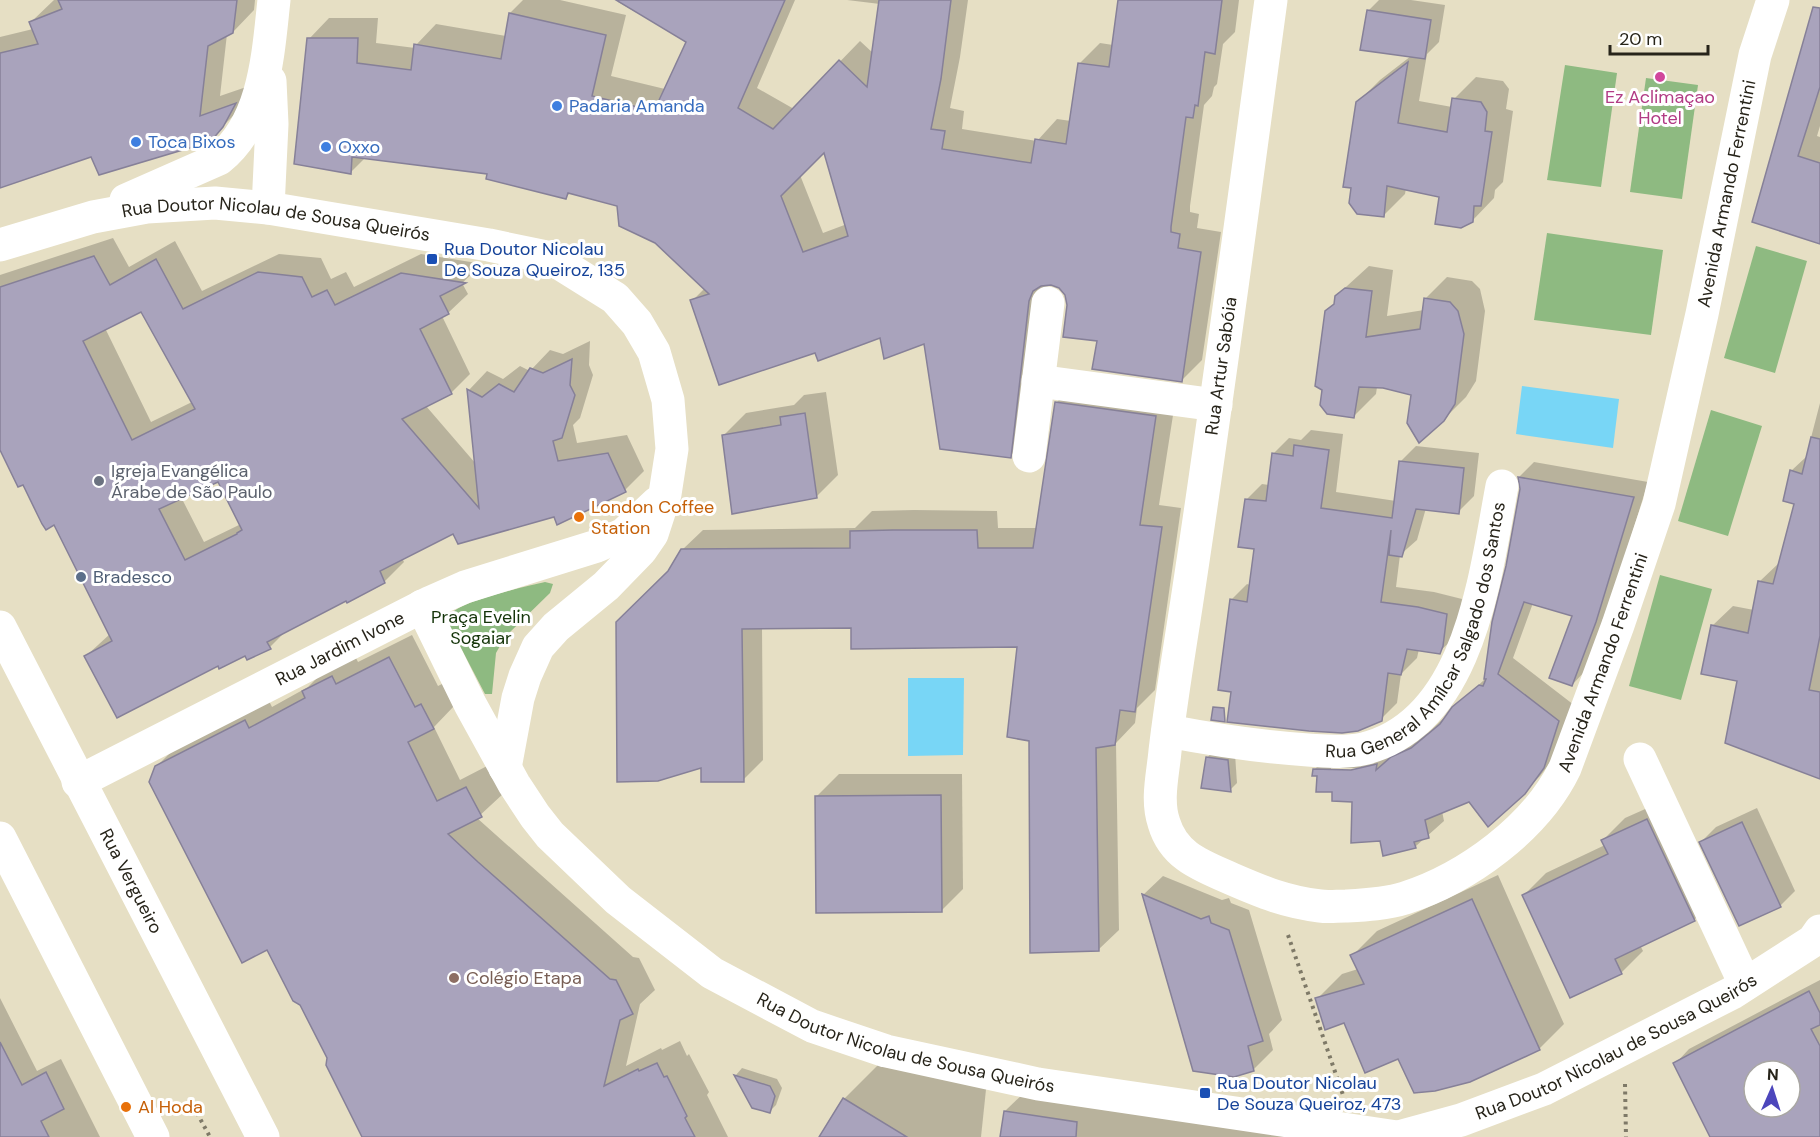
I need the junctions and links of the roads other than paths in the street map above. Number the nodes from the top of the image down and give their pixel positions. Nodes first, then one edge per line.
1 (274, 0) edge
2 (1271, 0) edge
3 (1773, 0) edge
4 (267, 64) junction
5 (268, 207) junction
6 (93, 217) junction
7 (0, 245) edge
8 (1048, 303) dead end
9 (1038, 381) junction
10 (1216, 405) junction
11 (1029, 456) dead end
12 (1502, 486) dead end
13 (665, 494) junction
14 (422, 606) junction
15 (0, 627) edge
16 (1168, 731) junction
17 (1640, 759) dead end
18 (505, 768) junction
19 (78, 782) junction
20 (0, 838) edge
21 (1820, 931) edge
22 (1745, 984) junction
23 (153, 1137) edge
24 (263, 1137) edge
25 (1398, 1137) edge

1 - 4 street
2 - 10 street, Rua Artur Sabóia
3 - 16 street, Avenida Armando Ferrentini
4 - 5 street
4 - 6 street
5 - 6 street, Rua Doutor Nicolau de Sousa Queirós
5 - 13 street, Rua Doutor Nicolau de Sousa Queirós
6 - 7 street, Rua Doutor Nicolau de Sousa Queirós
8 - 9 street
9 - 10 street
9 - 11 street
10 - 16 street, Rua Artur Sabóia
12 - 16 street, Rua General Amílcar Salgado dos Santos
13 - 14 street, Rua Jardim Ivone
13 - 18 street, Rua Doutor Nicolau de Sousa Queirós
14 - 18 street, Rua Doutor Nicolau de Sousa Queirós
14 - 19 street, Rua Jardim Ivone
15 - 19 street, Rua Vergueiro
17 - 22 street
18 - 25 street, Rua Doutor Nicolau de Sousa Queirós
19 - 24 street, Rua Vergueiro
20 - 23 street
21 - 22 street, Rua Doutor Nicolau de Sousa Queirós
22 - 25 street, Rua Doutor Nicolau de Sousa Queirós

